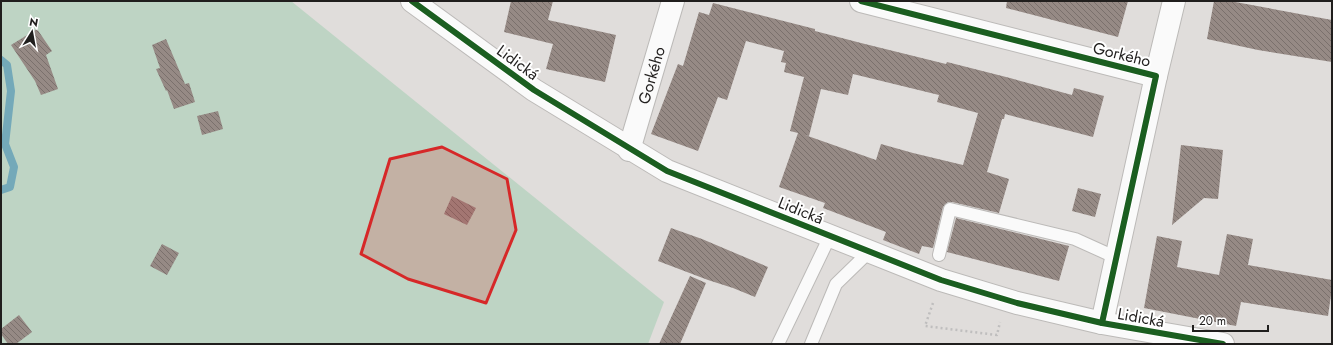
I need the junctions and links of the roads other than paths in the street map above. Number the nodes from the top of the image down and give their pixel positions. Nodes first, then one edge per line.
1 (412, 1) edge
2 (673, 1) edge
3 (861, 1) edge
4 (1174, 1) edge
5 (1156, 76) junction
6 (629, 150) junction
7 (830, 236) junction
8 (869, 252) junction
9 (939, 254) dead end
10 (1117, 258) junction
11 (1102, 323) junction
12 (778, 344) edge
13 (811, 344) edge
14 (1223, 344) edge

1 - 6 street, Lidická
2 - 6 street, Gorkého
3 - 5 street, Gorkého
4 - 5 street
5 - 10 street, Gorkého
6 - 7 street, Lidická
7 - 8 street, Lidická
7 - 12 lane
8 - 11 street, Lidická
8 - 13 lane
9 - 10 lane
10 - 11 street, Gorkého
11 - 14 street, Lidická

